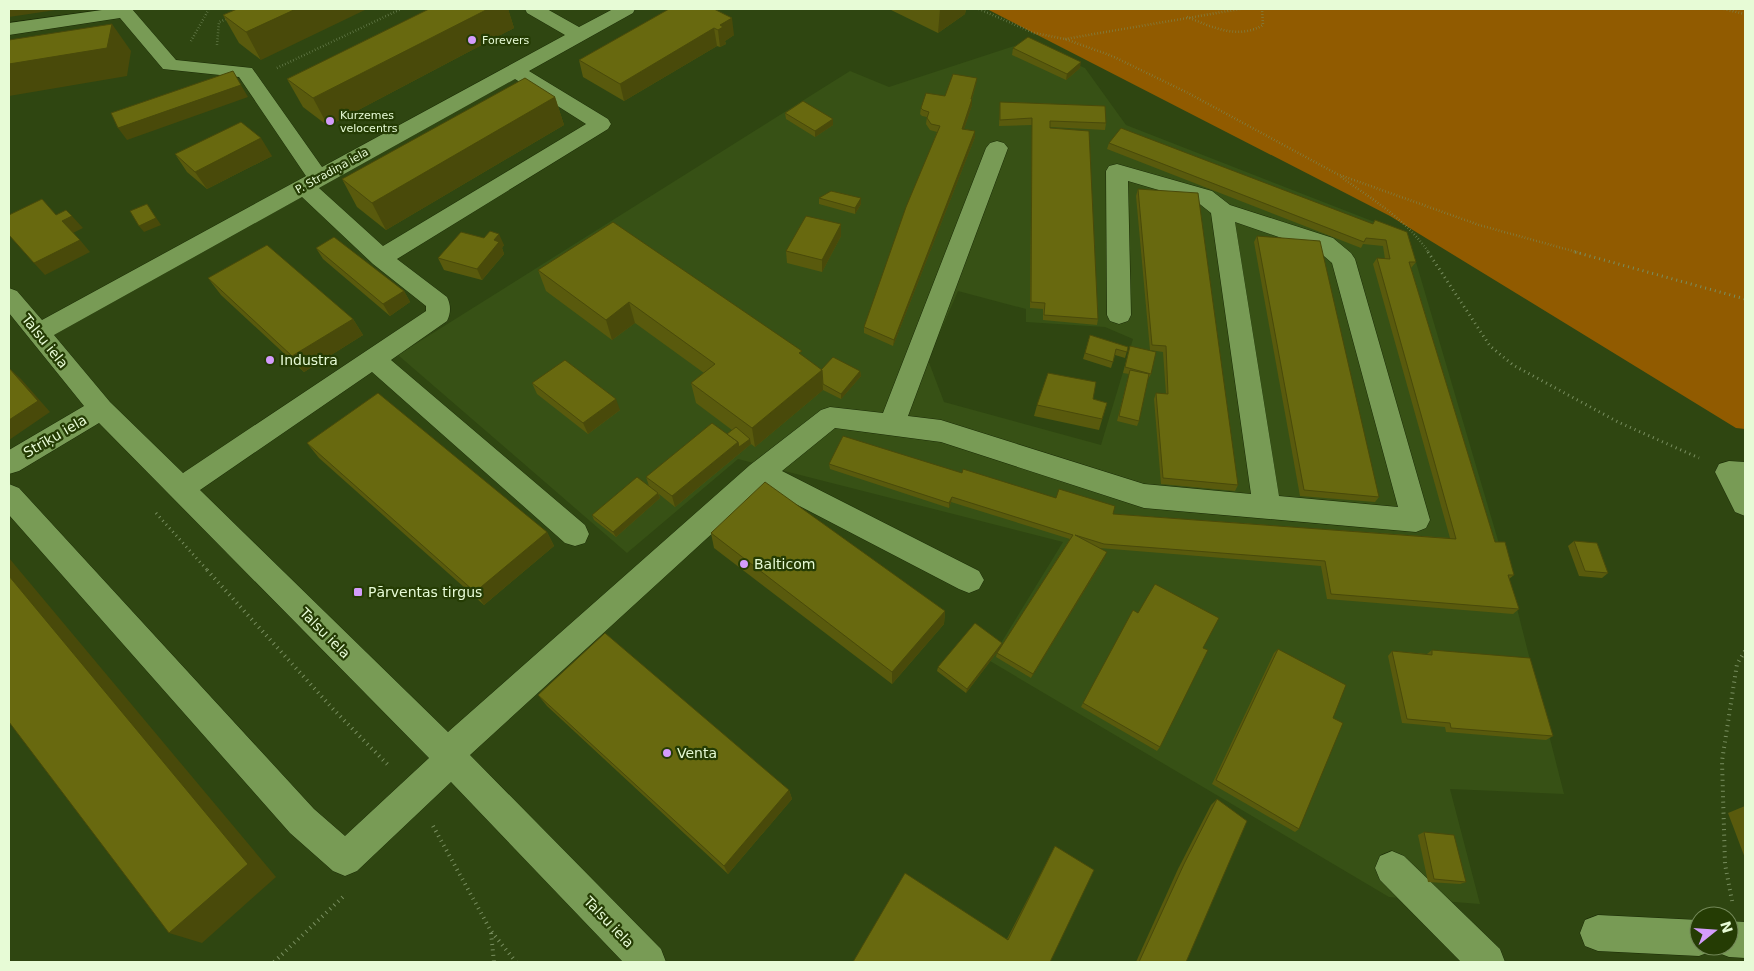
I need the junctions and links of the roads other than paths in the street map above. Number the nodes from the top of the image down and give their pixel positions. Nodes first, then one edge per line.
1 (534, 9) edge
2 (626, 9) edge
3 (124, 10) edge
4 (9, 29) edge
5 (578, 35) junction
6 (516, 71) junction
7 (997, 148) dead end
8 (311, 182) junction
9 (1222, 210) junction
10 (381, 258) junction
11 (9, 297) edge
12 (1119, 315) dead end
13 (38, 333) junction
14 (373, 359) junction
15 (101, 409) junction
16 (892, 424) junction
17 (9, 463) edge
18 (1737, 472) edge
19 (760, 473) junction
20 (180, 489) junction
21 (9, 496) edge
22 (1745, 504) edge
23 (1267, 507) junction
24 (574, 534) dead end
25 (969, 580) dead end
26 (449, 756) junction
27 (1392, 868) dead end
28 (1598, 933) dead end
29 (1689, 938) edge
30 (648, 962) edge
31 (1487, 962) edge

1 - 5 street
2 - 5 street, P. Stradiņa iela
3 - 4 street
3 - 8 street
5 - 6 street, P. Stradiņa iela
6 - 8 street, P. Stradiņa iela
6 - 10 street
7 - 16 street
8 - 10 street
8 - 13 street, P. Stradiņa iela
9 - 12 street
9 - 23 street
9 - 23 street
10 - 14 street
11 - 13 street, Talsu iela
13 - 15 street, Talsu iela
14 - 20 street
14 - 24 street
15 - 17 street, Strīķu iela
15 - 20 street, Talsu iela
16 - 19 street
16 - 23 street
18 - 22 street
19 - 25 street
19 - 26 street
20 - 26 street, Talsu iela
21 - 26 street
26 - 30 street, Talsu iela
27 - 31 street
28 - 29 street

